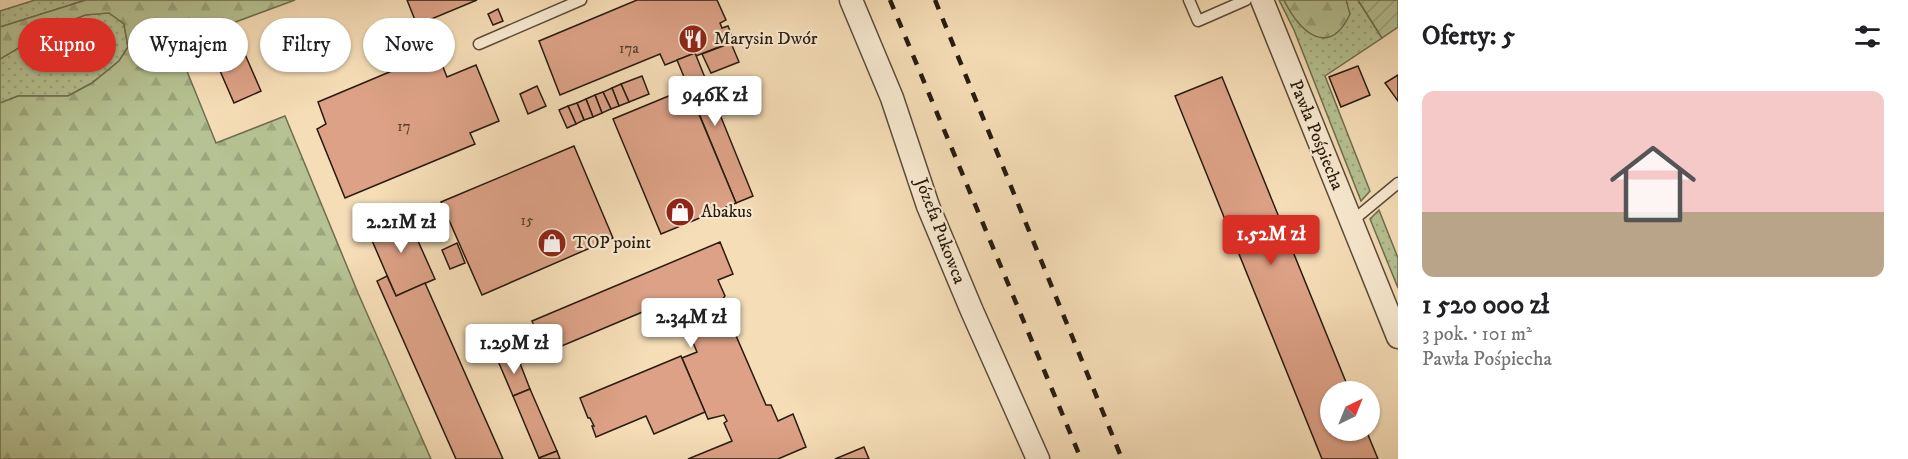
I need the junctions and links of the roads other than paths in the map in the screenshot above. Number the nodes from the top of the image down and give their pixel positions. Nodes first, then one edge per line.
1 (581, 0) edge
2 (851, 0) edge
3 (1189, 0) edge
4 (1246, 0) edge
5 (1262, 0) edge
6 (479, 44) dead end
7 (1398, 183) edge
8 (1352, 222) junction
9 (1398, 337) edge
10 (1038, 459) edge

1 - 6 lane
2 - 10 street, Józefa Pukowca
3 - 4 lane
5 - 8 street, Pawła Pośpiecha
7 - 8 lane
8 - 9 street, Pawła Pośpiecha

